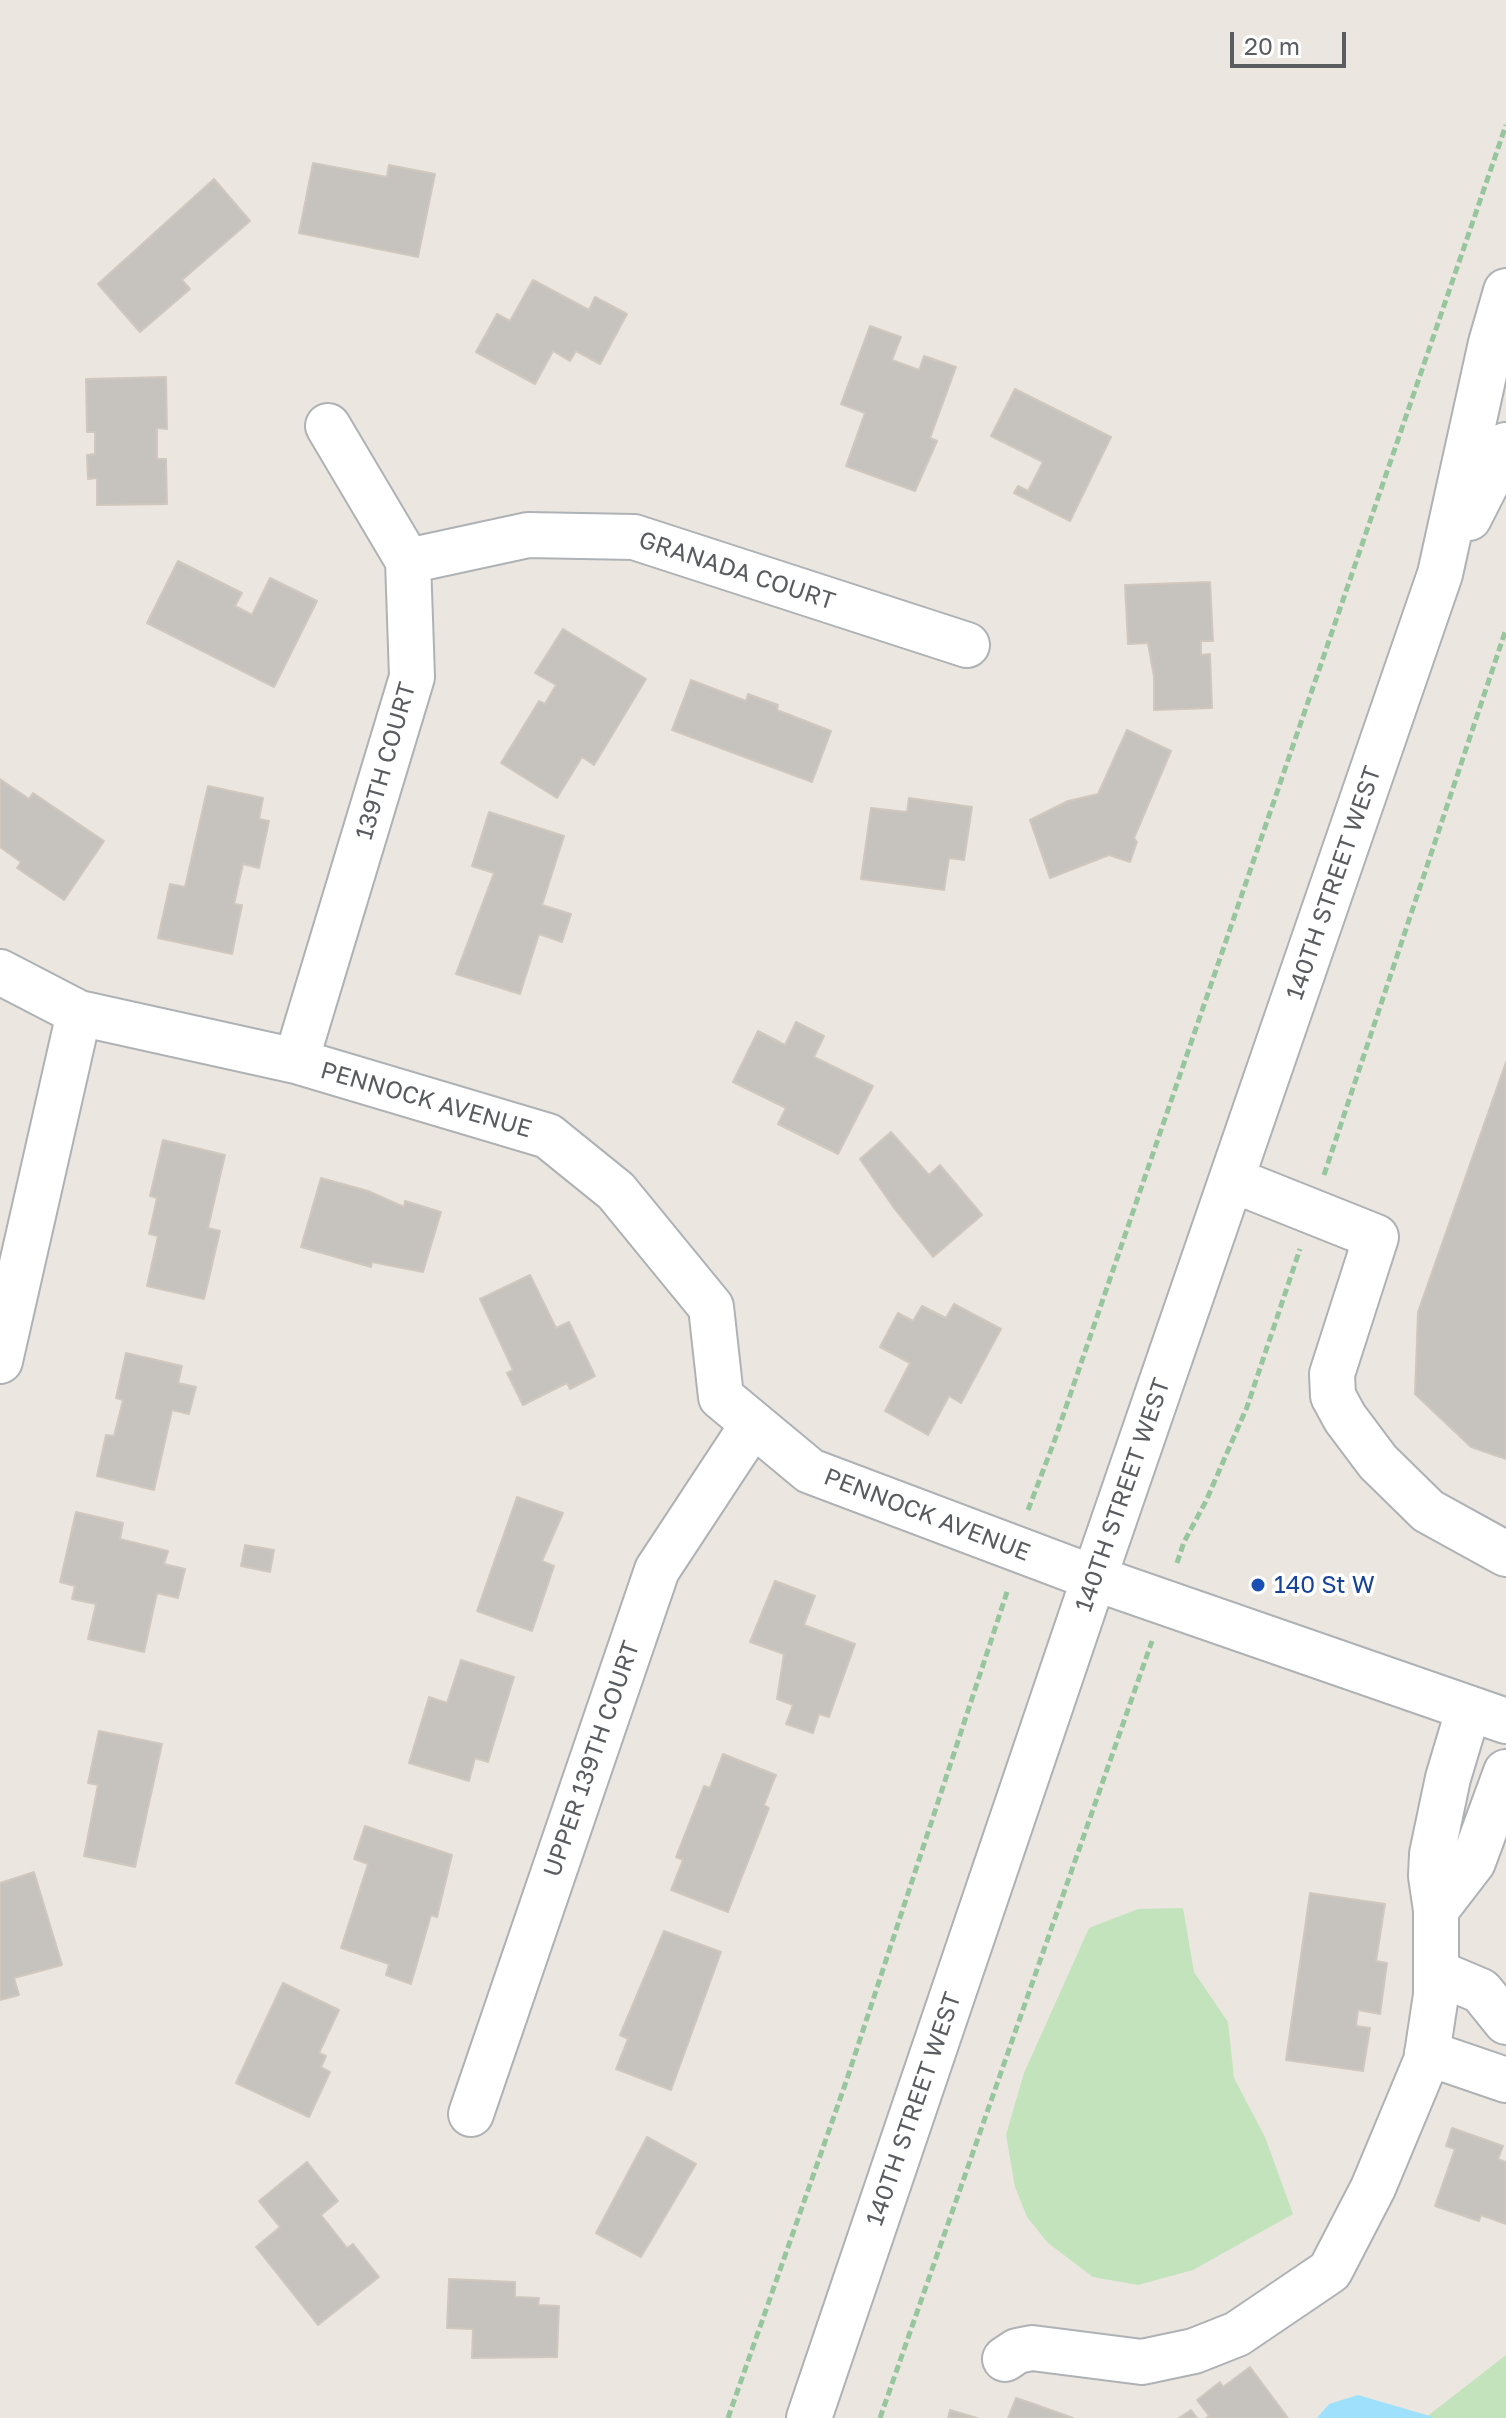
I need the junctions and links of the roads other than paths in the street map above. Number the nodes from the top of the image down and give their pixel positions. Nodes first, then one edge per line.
1 (1506, 291) edge
2 (328, 426) dead end
3 (1506, 445) edge
4 (408, 561) junction
5 (1440, 574) junction
6 (967, 645) dead end
7 (0, 972) edge
8 (79, 1013) junction
9 (296, 1061) junction
10 (1233, 1180) junction
11 (0, 1361) edge
12 (753, 1424) junction
13 (1506, 1554) edge
14 (1094, 1578) junction
15 (1488, 1715) edge
16 (1506, 1772) edge
17 (1436, 1910) junction
18 (1436, 1972) junction
19 (1506, 2022) edge
20 (1427, 2053) junction
21 (1506, 2080) edge
22 (471, 2114) dead end
23 (1005, 2359) dead end
24 (809, 2418) edge

1 - 5 street, 140TH STREET WEST
2 - 4 street, 139TH COURT
3 - 5 street, 140TH STREET WEST
4 - 6 street, GRANADA COURT
4 - 9 street, 139TH COURT
5 - 10 street, 140TH STREET WEST
7 - 8 street, PENNOCK AVENUE
8 - 9 street, PENNOCK AVENUE
8 - 11 street
9 - 12 street, PENNOCK AVENUE
10 - 13 street
10 - 14 street, 140TH STREET WEST
12 - 14 street, PENNOCK AVENUE
12 - 22 street, UPPER 139TH COURT
14 - 15 street, PENNOCK AVENUE
14 - 24 street, 140TH STREET WEST
15 - 17 street
16 - 17 street
17 - 18 street
18 - 19 street
18 - 20 street
20 - 21 street
20 - 23 street

